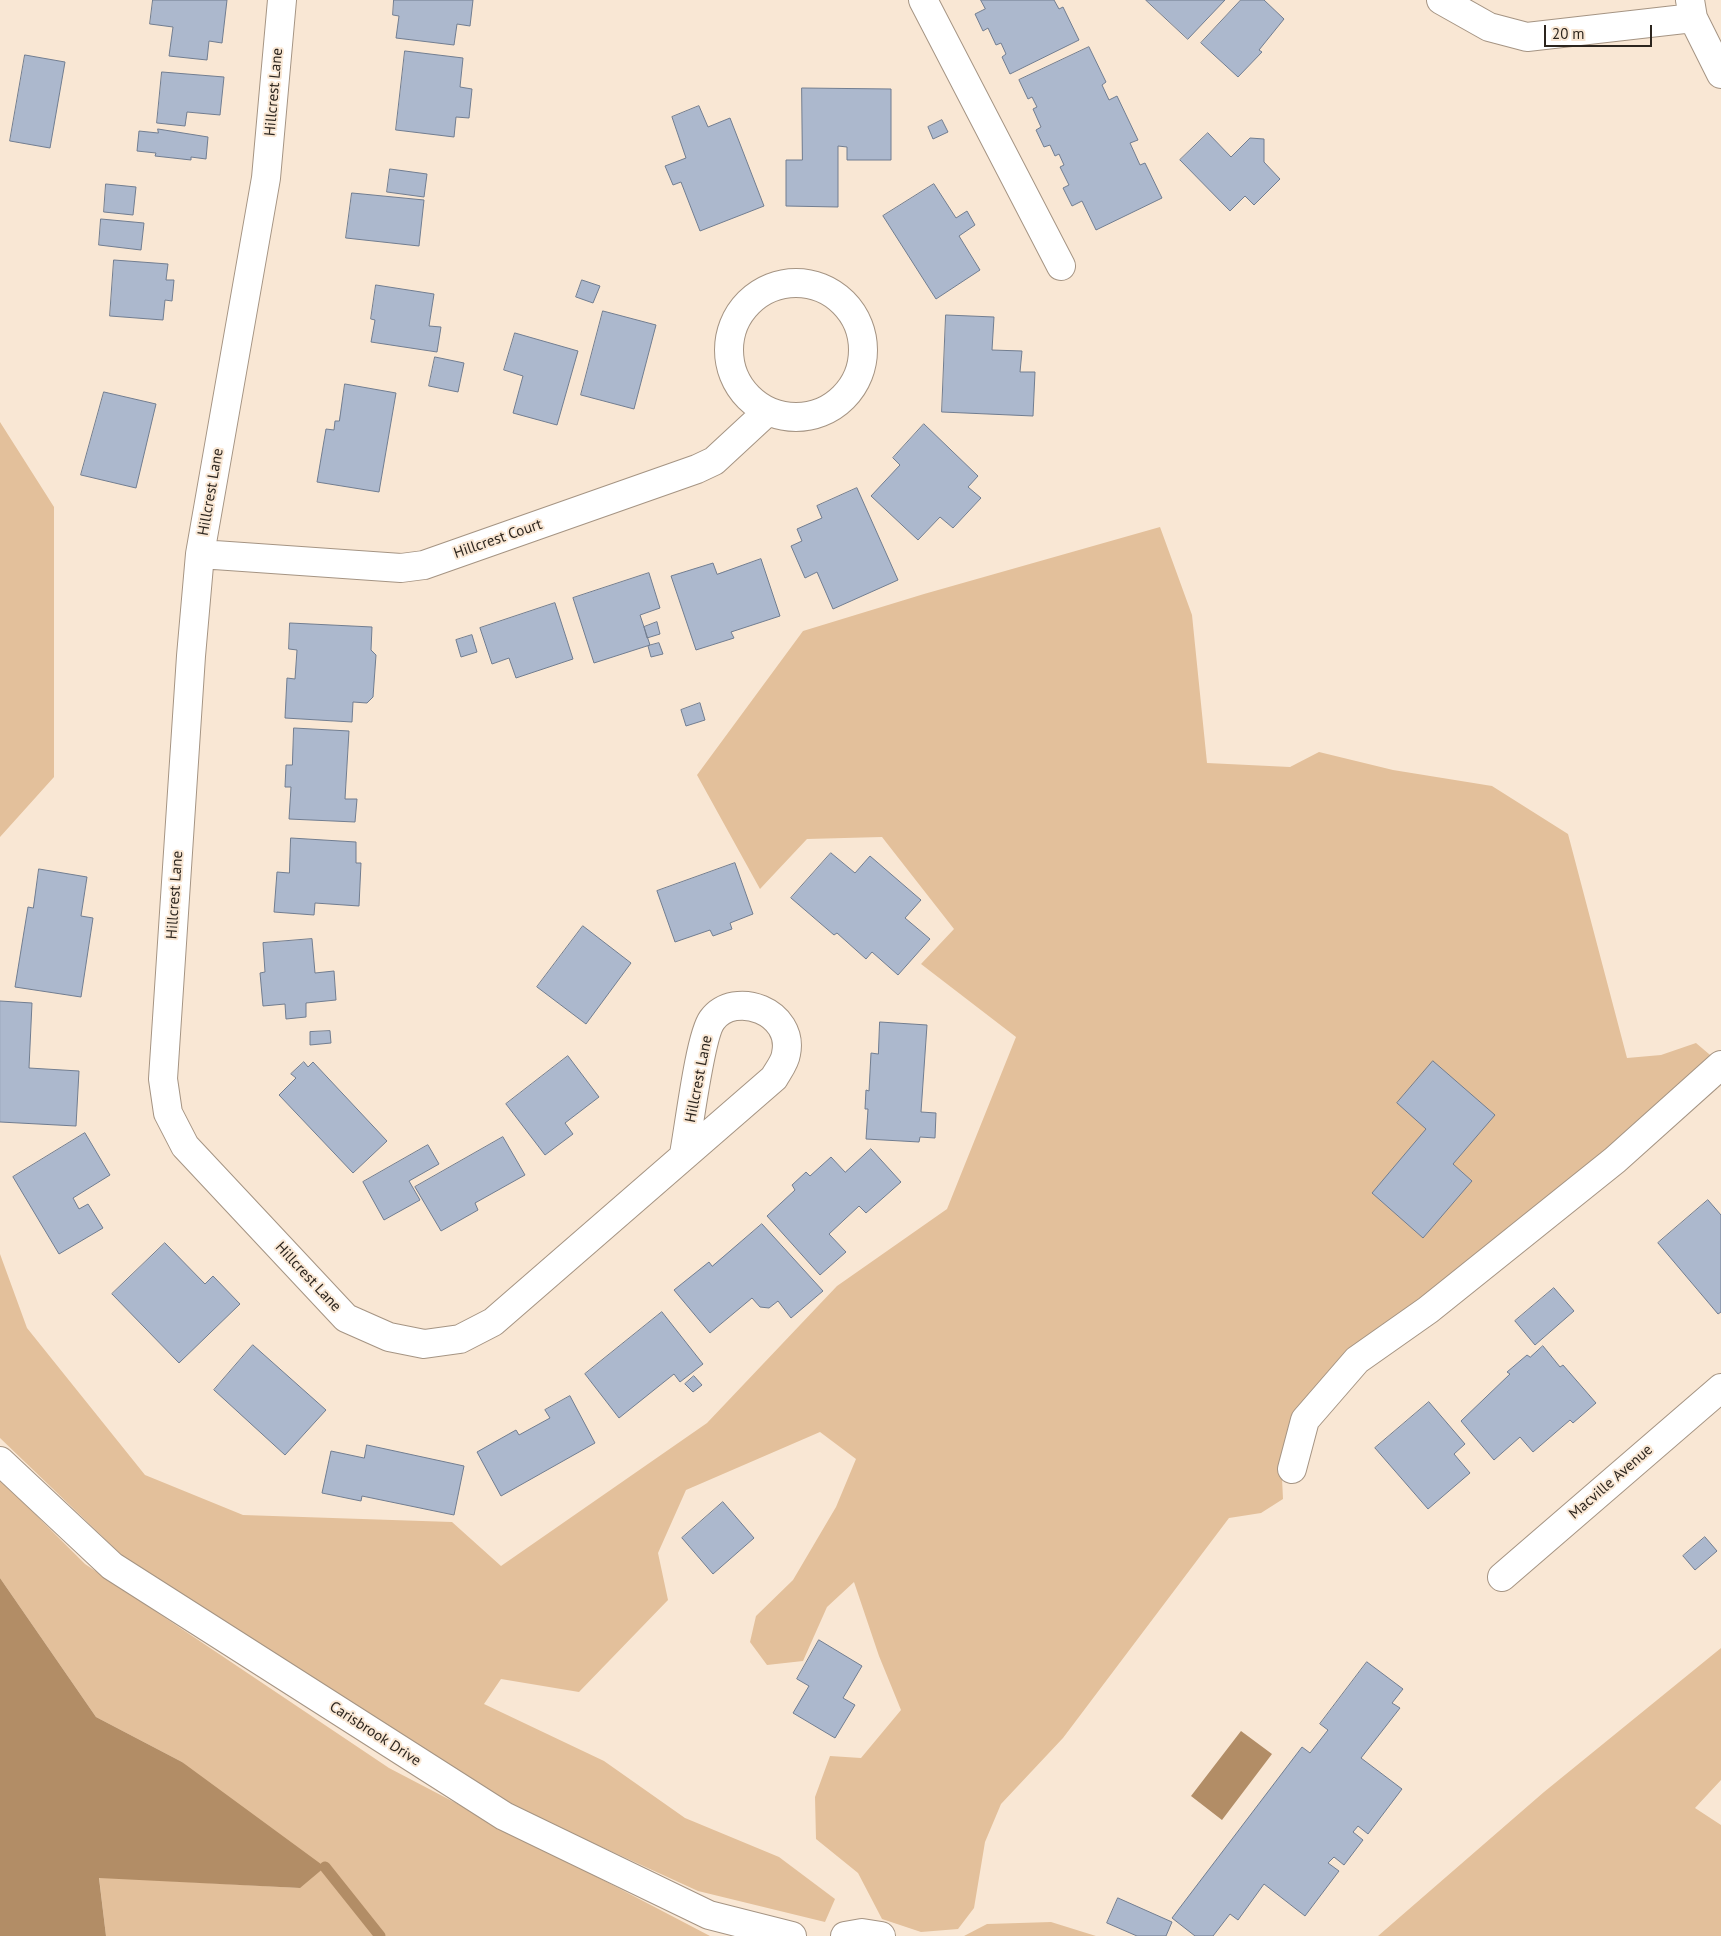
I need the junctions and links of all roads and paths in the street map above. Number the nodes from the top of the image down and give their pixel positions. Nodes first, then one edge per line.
1 (282, 0) edge
2 (923, 0) edge
3 (1441, 0) edge
4 (1691, 9) edge
5 (1721, 74) edge
6 (1061, 266) dead end
7 (768, 411) junction
8 (200, 554) junction
9 (1721, 1065) edge
10 (684, 1154) junction
11 (1721, 1388) edge
12 (0, 1461) edge
13 (1292, 1469) dead end
14 (1502, 1577) dead end
15 (792, 1936) edge
16 (845, 1936) edge
17 (881, 1936) edge

1 - 8 street, Hillcrest Lane
2 - 6 street
3 - 4 street
4 - 5 street
7 - 7 street
7 - 8 street, Hillcrest Court
8 - 10 street, Hillcrest Lane
9 - 13 street
10 - 10 street, Hillcrest Lane
11 - 14 street, Macville Avenue
12 - 15 street, Carisbrook Drive
16 - 17 street

